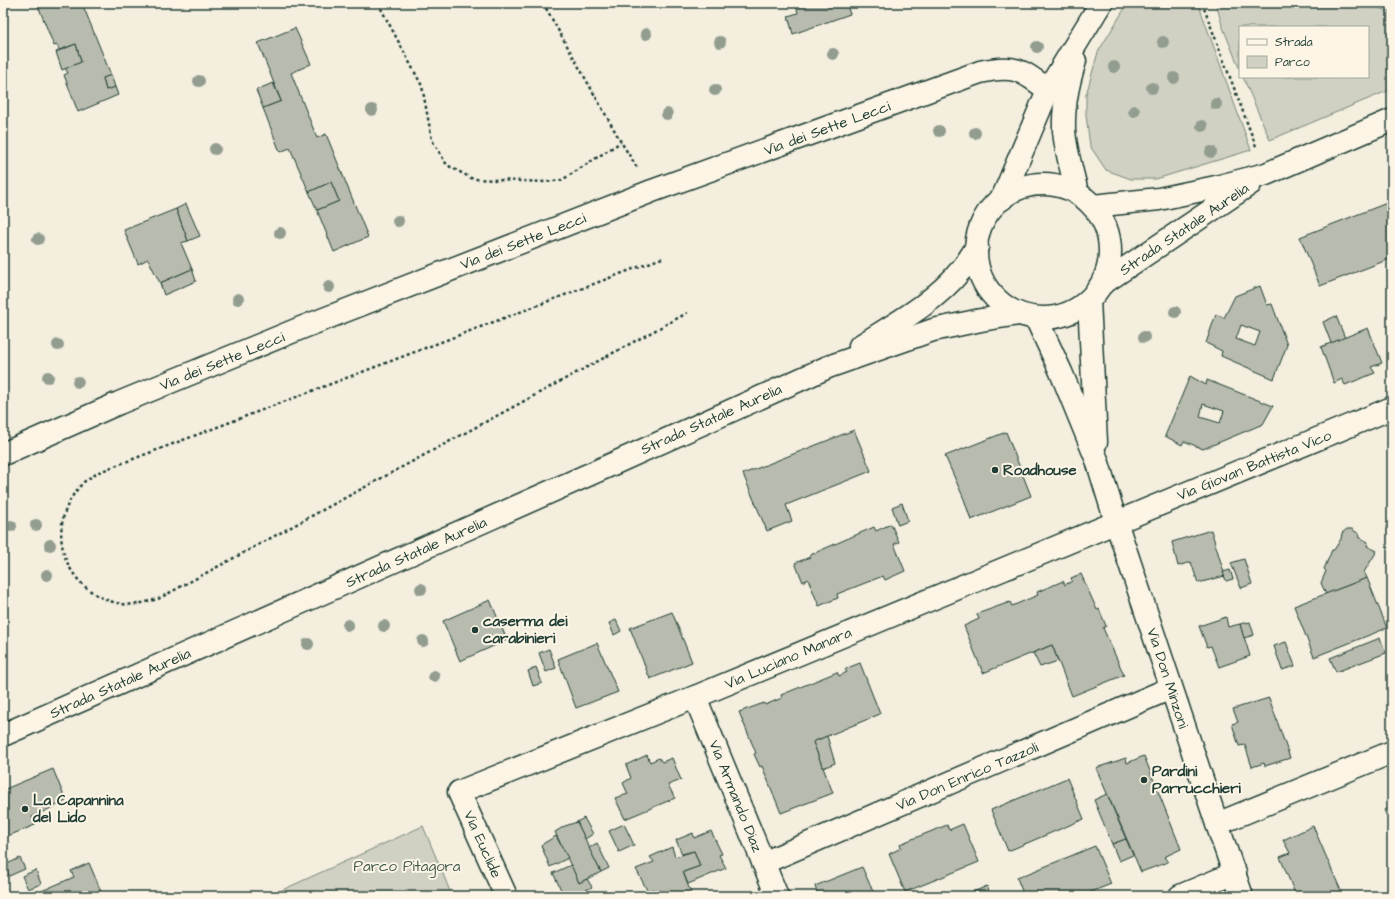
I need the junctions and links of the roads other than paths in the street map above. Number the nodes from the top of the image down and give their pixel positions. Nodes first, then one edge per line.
1 (1101, 3) edge
2 (1086, 29) junction
3 (1048, 90) junction
4 (1392, 120) edge
5 (1262, 164) junction
6 (1002, 199) junction
7 (1085, 200) junction
8 (977, 247) junction
9 (1096, 292) junction
10 (1028, 316) junction
11 (828, 367) junction
12 (1392, 409) edge
13 (3, 454) edge
14 (1097, 460) junction
15 (1116, 522) junction
16 (1172, 688) junction
17 (695, 696) junction
18 (3, 735) edge
19 (1392, 752) edge
20 (459, 792) joint
21 (1217, 824) junction
22 (763, 863) junction
23 (1235, 873) junction
24 (506, 896) edge
25 (777, 896) edge
26 (1180, 896) edge
27 (1242, 896) edge

1 - 2 street
2 - 3 street
2 - 7 street
3 - 6 street
3 - 13 street, Via dei Sette Lecci
4 - 5 street, Strada Statale Aurelia
5 - 7 street, Strada Statale Aurelia
5 - 9 street, Strada Statale Aurelia
6 - 7 street
6 - 8 street
7 - 9 street
8 - 10 street
8 - 11 street, Strada Statale Aurelia
9 - 10 street
9 - 14 street, Via Don Minzoni
10 - 11 street, Strada Statale Aurelia
10 - 14 street, Via Don Minzoni
11 - 18 street, Strada Statale Aurelia
12 - 15 street, Via Giovan Battista Vico
14 - 15 street, Via Don Minzoni
15 - 16 street, Via Don Minzoni
15 - 17 street, Via Luciano Manara
16 - 21 street, Via Don Minzoni
16 - 22 street, Via Don Enrico Tazzoli
17 - 20 street, Via Luciano Manara
17 - 22 street, Via Armando Diaz
19 - 21 street
20 - 24 street, Via Euclide
21 - 23 street, Via Don Minzoni
22 - 25 street, Via Armando Diaz
23 - 26 street
23 - 27 street, Via Don Minzoni

